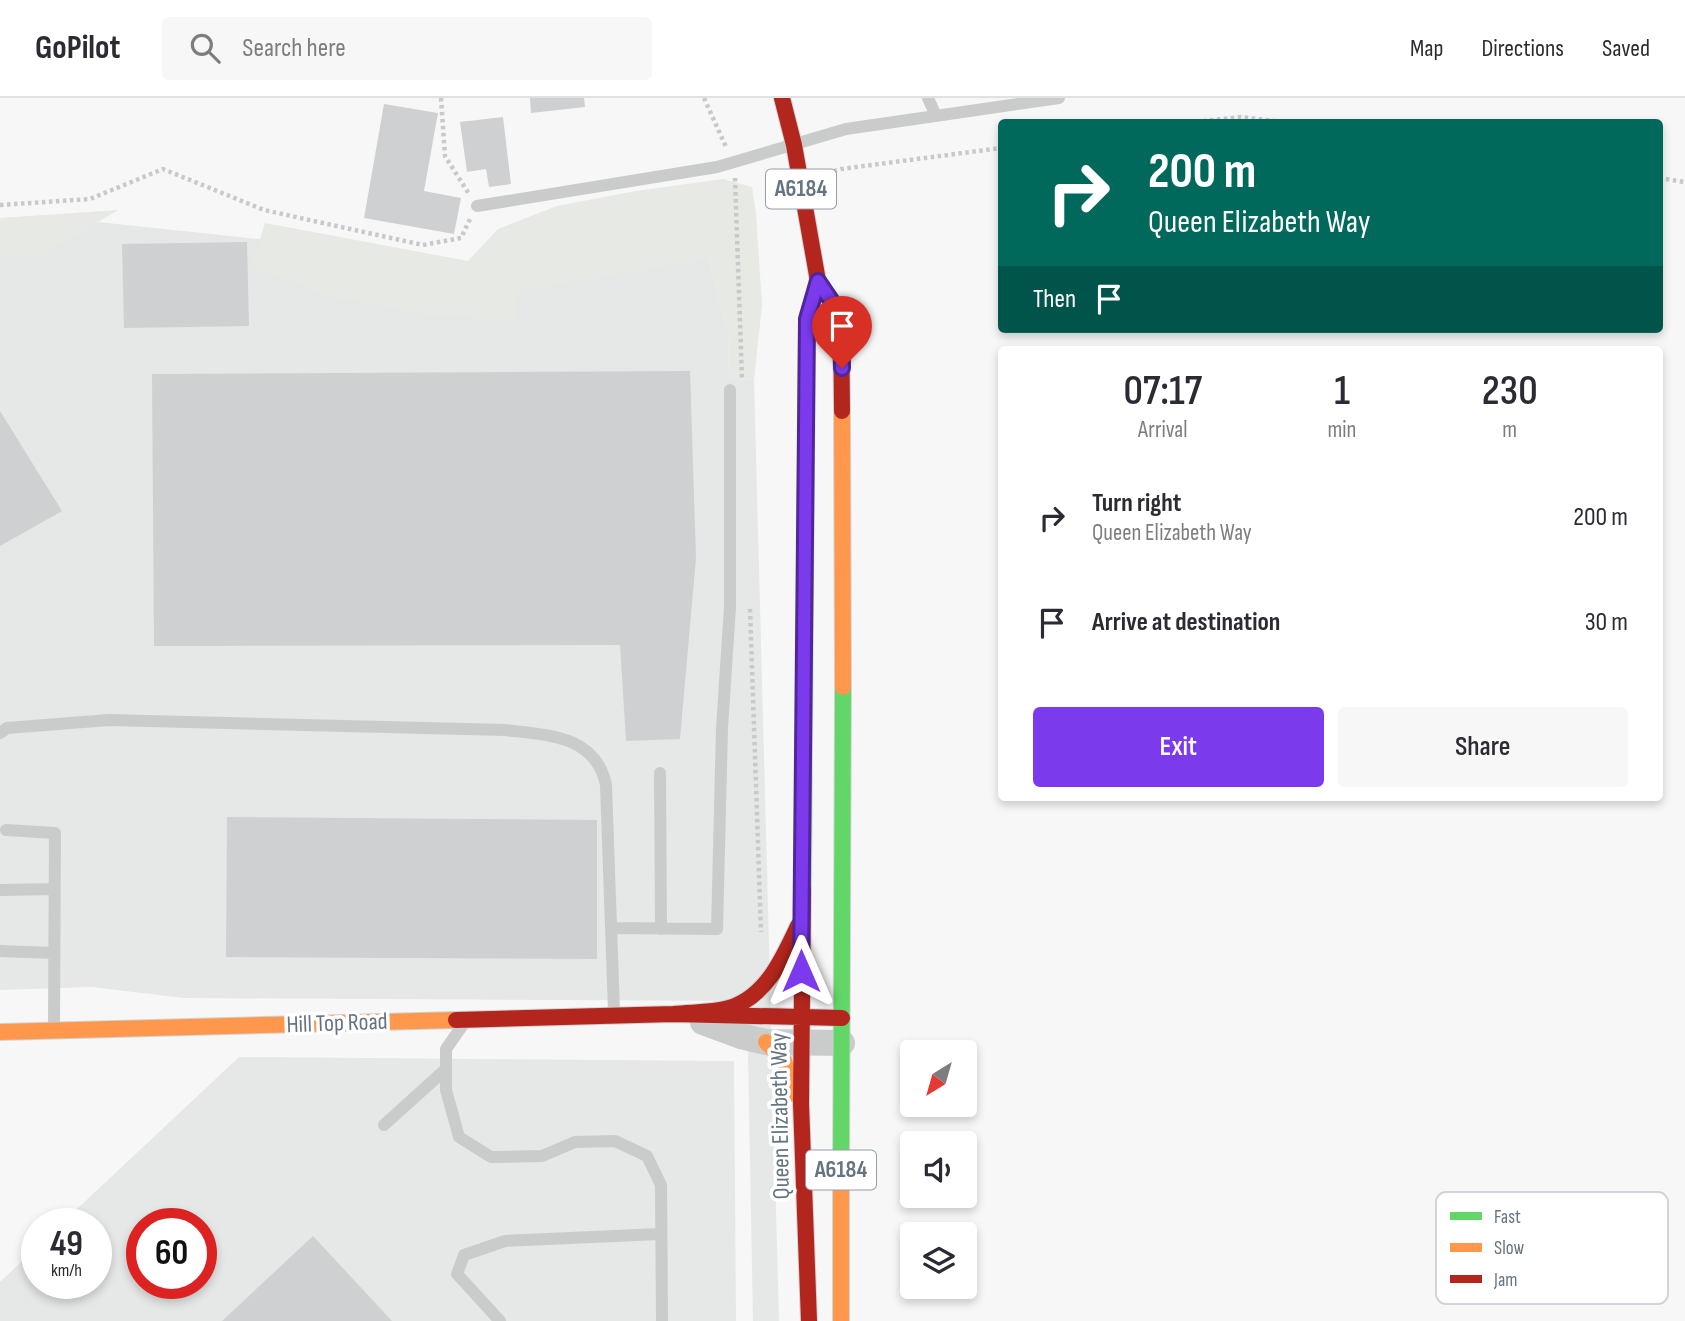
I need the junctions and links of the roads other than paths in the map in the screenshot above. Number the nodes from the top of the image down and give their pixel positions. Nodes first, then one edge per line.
1 (782, 98) edge
2 (928, 98) edge
3 (1059, 98) edge
4 (936, 116) junction
5 (794, 145) junction
6 (477, 206) road end
7 (818, 281) junction
8 (730, 390) dead end
9 (0, 733) edge
10 (660, 772) dead end
11 (6, 830) dead end
12 (55, 889) junction
13 (0, 890) edge
14 (801, 920) junction
15 (611, 928) junction
16 (661, 929) junction
17 (0, 951) edge
18 (54, 953) junction
19 (674, 1014) junction
20 (614, 1016) junction
21 (466, 1020) junction
22 (802, 1030) junction
23 (842, 1030) junction
24 (54, 1031) junction
25 (0, 1032) edge
26 (766, 1042) junction
27 (446, 1069) junction
28 (801, 1104) junction
29 (384, 1125) dead end
30 (660, 1234) junction
31 (500, 1321) edge
32 (662, 1321) edge
33 (809, 1321) edge
34 (841, 1321) edge

1 - 5 main road, Queen Elizabeth Way / A6184
2 - 4 lane
3 - 4 lane
4 - 5 lane
5 - 6 lane
5 - 7 main road, Queen Elizabeth Way / A6184
7 - 14 main road, Queen Elizabeth Way / A6184
7 - 23 main road, Queen Elizabeth Way / A6184
8 - 16 lane
9 - 15 lane
10 - 16 lane
11 - 12 lane
12 - 13 lane
12 - 18 lane
14 - 19 main road
14 - 22 main road, Queen Elizabeth Way / A6184
15 - 16 lane
15 - 20 lane
17 - 18 lane
18 - 24 lane
19 - 20 main road, Hill Top Road
19 - 22 main road, Hill Top Road
19 - 26 street, Hill Top Road
20 - 21 main road, Hill Top Road
21 - 24 main road, Hill Top Road
21 - 27 lane
22 - 23 street, Hill Top Road
22 - 26 street, Hill Top Road
22 - 28 main road, Queen Elizabeth Way / A6184
23 - 34 main road, Queen Elizabeth Way / A6184
24 - 25 main road, Hill Top Road
26 - 28 main road
27 - 29 lane
27 - 30 lane
28 - 33 main road, Queen Elizabeth Way / A6184
30 - 31 lane
30 - 32 lane

